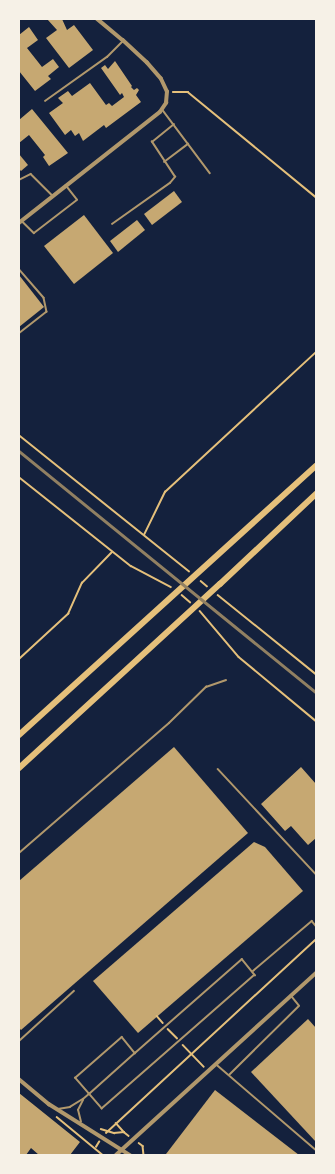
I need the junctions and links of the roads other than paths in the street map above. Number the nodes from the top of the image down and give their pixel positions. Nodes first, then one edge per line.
1 (96, 19) edge
2 (123, 40) junction
3 (45, 101) dead end
4 (162, 109) junction
5 (174, 124) junction
6 (188, 144) junction
7 (164, 162) junction
8 (210, 174) dead end
9 (19, 180) edge
10 (66, 186) junction
11 (53, 196) junction
12 (21, 222) edge
13 (112, 224) dead end
14 (19, 269) edge
15 (19, 334) edge
16 (316, 466) edge
17 (316, 494) edge
18 (226, 680) dead end
19 (19, 735) edge
20 (19, 768) edge
21 (218, 768) dead end
22 (19, 853) edge
23 (316, 874) edge
24 (316, 926) edge
25 (253, 971) junction
26 (316, 973) edge
27 (74, 991) dead end
28 (291, 996) junction
29 (19, 1041) edge
30 (135, 1053) junction
31 (216, 1064) junction
32 (229, 1075) junction
33 (19, 1079) edge
34 (89, 1094) junction
35 (83, 1099) junction
36 (57, 1109) junction
37 (84, 1126) junction
38 (122, 1149) junction
39 (316, 1150) edge
40 (116, 1155) edge
41 (130, 1155) edge

1 - 2 street
2 - 3 lane
2 - 4 street
4 - 5 lane
4 - 10 street
5 - 6 lane
5 - 7 lane
6 - 7 lane
6 - 8 lane
7 - 13 lane
9 - 11 lane
10 - 11 street
10 - 12 lane
11 - 12 street
14 - 15 lane
16 - 19 highway
17 - 20 highway
18 - 22 lane
21 - 23 lane
24 - 25 lane
25 - 30 lane
25 - 34 lane
26 - 28 street
27 - 29 lane
28 - 31 street
28 - 32 lane
30 - 34 lane
30 - 34 lane
31 - 32 lane
31 - 38 street
32 - 39 lane
33 - 36 street
34 - 35 lane
35 - 36 lane
35 - 37 lane
36 - 37 street
37 - 38 street
38 - 40 street
38 - 41 street

